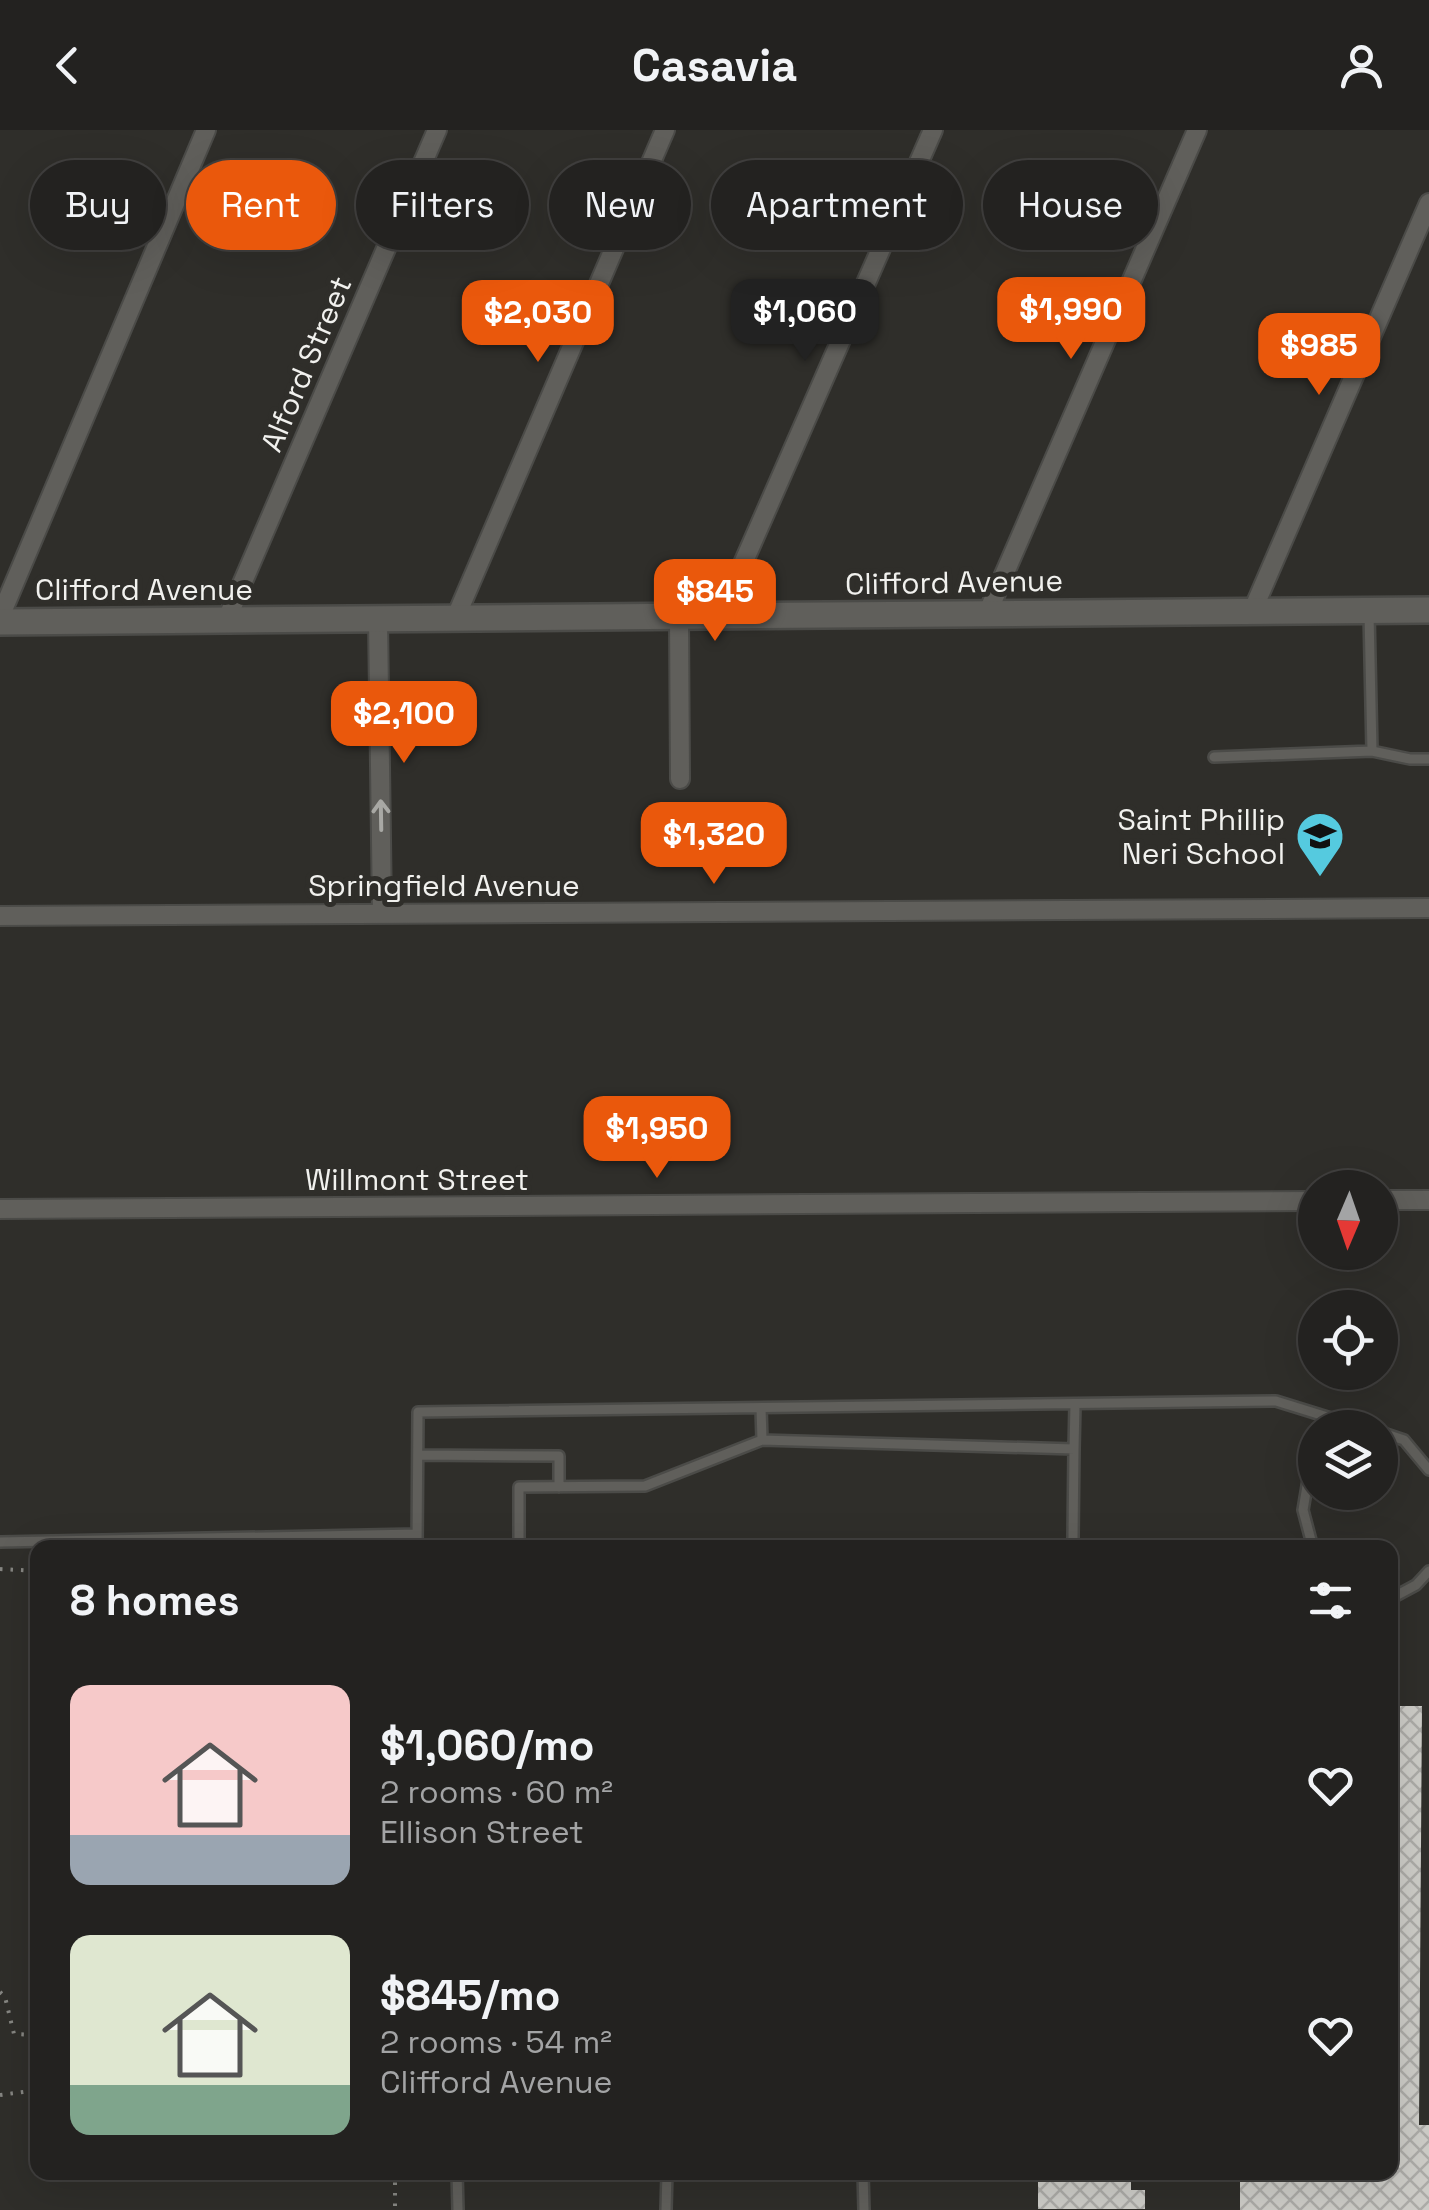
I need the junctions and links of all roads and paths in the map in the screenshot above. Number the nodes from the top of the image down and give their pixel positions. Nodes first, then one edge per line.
1 (206, 130) edge
2 (437, 130) edge
3 (665, 130) edge
4 (932, 130) edge
5 (1198, 130) edge
6 (1429, 203) edge
7 (1369, 610) junction
8 (1429, 610) edge
9 (1252, 612) junction
10 (987, 614) junction
11 (720, 616) junction
12 (679, 617) junction
13 (455, 619) junction
14 (0, 620) edge
15 (378, 620) junction
16 (226, 621) junction
17 (1372, 751) junction
18 (1214, 757) dead end
19 (1429, 759) edge
20 (680, 779) dead end
21 (1429, 908) edge
22 (382, 912) junction
23 (0, 916) edge
24 (1398, 1200) edge
25 (1429, 1200) edge
26 (1298, 1201) edge
27 (0, 1209) edge
28 (1075, 1404) junction
29 (760, 1408) junction
30 (1306, 1410) edge
31 (1398, 1438) edge
32 (762, 1440) junction
33 (1074, 1449) junction
34 (418, 1455) junction
35 (1429, 1470) edge
36 (559, 1486) junction
37 (1303, 1510) edge
38 (417, 1534) junction
39 (1073, 1538) dead end
40 (104, 1540) edge
41 (417, 1540) edge
42 (520, 1540) edge
43 (1312, 1540) edge
44 (30, 1541) edge
45 (0, 1542) edge
46 (0, 1569) edge
47 (30, 1571) edge
48 (1429, 1571) edge
49 (1398, 1595) edge
50 (0, 1992) edge
51 (30, 2035) edge
52 (30, 2091) edge
53 (0, 2095) edge
54 (395, 2180) edge
55 (457, 2180) edge
56 (666, 2180) edge
57 (863, 2180) edge
58 (395, 2210) edge
59 (458, 2210) edge
60 (666, 2210) edge
61 (864, 2210) edge

1 - 14 street
2 - 16 street, Alford Street
3 - 13 street
4 - 11 street
5 - 10 street
6 - 9 street
7 - 8 main road, Clifford Avenue
7 - 9 main road, Clifford Avenue
7 - 17 lane
9 - 10 main road, Clifford Avenue
10 - 11 main road, Clifford Avenue
11 - 12 main road, Clifford Avenue
12 - 13 main road, Clifford Avenue
12 - 20 street
13 - 15 main road, Clifford Avenue
14 - 16 main road, Clifford Avenue
15 - 16 main road, Clifford Avenue
22 -> 15 street
17 - 18 lane
17 - 19 lane
21 - 22 street, Springfield Avenue
22 - 23 street, Springfield Avenue
24 - 25 street
26 - 27 street, Willmont Street
28 - 29 lane
28 - 30 lane
28 - 33 lane
29 - 32 lane
29 - 34 lane
31 - 35 lane
32 - 33 lane
32 - 36 lane
33 - 39 lane
34 - 36 lane
34 - 38 lane
36 - 42 lane
37 - 43 lane
38 - 40 lane
38 - 41 lane
44 - 45 lane
46 - 47 path
48 - 49 lane
50 - 51 path
52 - 53 path
54 - 58 path
55 - 59 lane
56 - 60 lane
57 - 61 lane

